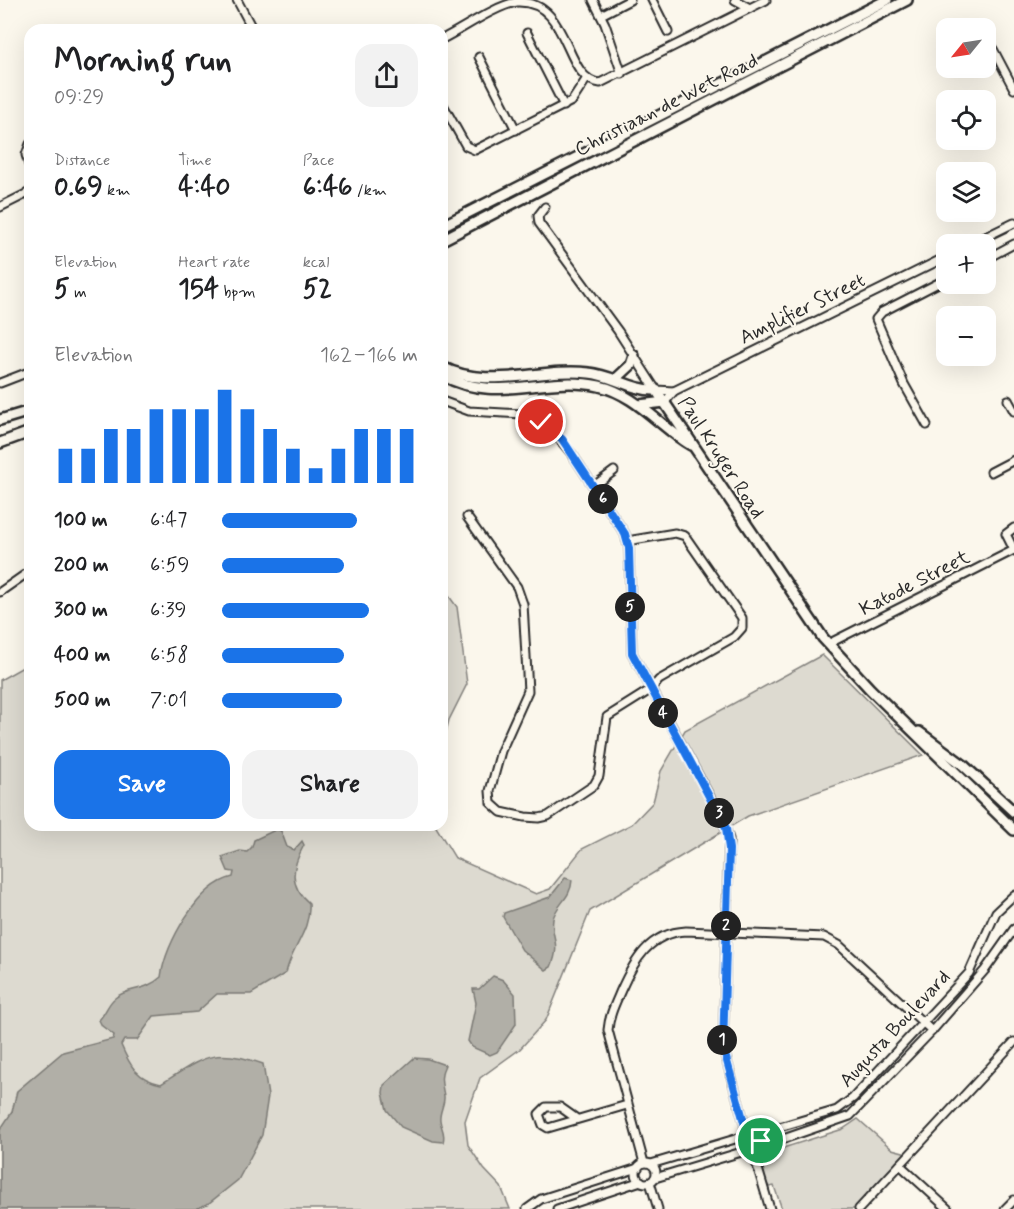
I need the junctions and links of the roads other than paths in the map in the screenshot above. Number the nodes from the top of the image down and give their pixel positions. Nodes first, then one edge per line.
1 (237, 0) edge
2 (593, 0) edge
3 (630, 0) edge
4 (652, 0) edge
5 (735, 0) edge
6 (765, 0) edge
7 (887, 0) edge
8 (907, 0) edge
9 (750, 8) junction
10 (601, 15) junction
11 (250, 24) edge
12 (668, 32) dead end
13 (527, 33) dead end
14 (448, 36) edge
15 (996, 55) edge
16 (479, 57) dead end
17 (622, 74) junction
18 (587, 78) junction
19 (1014, 89) edge
20 (564, 105) junction
21 (448, 113) edge
22 (516, 130) junction
23 (24, 195) edge
24 (0, 207) edge
25 (545, 207) dead end
26 (1014, 222) edge
27 (448, 223) edge
28 (991, 234) edge
29 (448, 237) edge
30 (1014, 244) edge
31 (996, 254) edge
32 (936, 262) edge
33 (936, 284) edge
34 (634, 356) junction
35 (448, 370) edge
36 (24, 374) edge
37 (448, 378) edge
38 (616, 380) junction
39 (0, 383) edge
40 (656, 390) junction
41 (674, 391) junction
42 (1008, 399) dead end
43 (665, 402) junction
44 (448, 403) edge
45 (639, 405) junction
46 (1014, 411) edge
47 (24, 413) edge
48 (0, 420) edge
49 (927, 425) dead end
50 (24, 434) edge
51 (0, 443) edge
52 (693, 447) junction
53 (1014, 460) edge
54 (614, 471) dead end
55 (991, 472) dead end
56 (594, 486) junction
57 (467, 517) dead end
58 (1014, 528) edge
59 (627, 541) junction
60 (1014, 550) edge
61 (24, 575) edge
62 (0, 592) edge
63 (828, 644) junction
64 (650, 690) junction
65 (898, 717) junction
66 (1014, 812) edge
67 (1014, 830) edge
68 (1014, 895) edge
69 (1014, 928) edge
70 (726, 933) junction
71 (923, 1023) junction
72 (932, 1031) junction
73 (1014, 1042) edge
74 (627, 1105) junction
75 (577, 1119) junction
76 (756, 1134) junction
77 (744, 1135) junction
78 (745, 1150) junction
79 (756, 1150) junction
80 (644, 1165) junction
81 (900, 1165) junction
82 (653, 1180) junction
83 (641, 1181) junction
84 (1014, 1200) edge
85 (526, 1209) edge
86 (557, 1209) edge
87 (658, 1209) edge
88 (770, 1209) edge
89 (859, 1209) edge
90 (948, 1209) edge
91 (1005, 1209) edge

1 - 11 street
2 - 10 street
3 - 10 street
4 - 12 street
5 - 9 street
6 - 9 street
7 - 27 street, Christiaan de Wet Road
8 - 29 street, Christiaan de Wet Road
9 - 17 street
10 - 17 street
13 - 20 street
14 - 18 street
15 - 19 street
16 - 22 street
17 - 18 street
18 - 20 street
20 - 22 street
21 - 22 street
23 - 24 street
25 - 34 street, Paul Kruger Road
26 - 28 street
30 - 31 street
32 - 41 street, Amplifier Street
33 - 49 street
34 - 38 street
34 - 40 street, Paul Kruger Road
35 - 38 street, Amplifier Street
36 - 39 street
37 - 45 street
38 - 40 street, Amplifier Street
40 - 41 street, Amplifier Street
40 - 43 street, Paul Kruger Road
41 - 43 street, Amplifier Street
42 - 46 street
43 - 45 street
43 - 52 street, Paul Kruger Road
44 - 56 street
45 - 52 street
47 - 48 street
50 - 51 street
52 - 63 street, Paul Kruger Road
53 - 55 street
54 - 56 street
56 - 59 street
57 - 64 street
58 - 60 street
59 - 64 street
59 - 64 street
60 - 63 street, Katode Street
61 - 62 street
63 - 65 street, Paul Kruger Road
64 - 70 street
65 - 66 street, Paul Kruger Road
65 - 67 street, Paul Kruger Road
68 - 71 street, Augusta Boulevard
69 - 72 street, Augusta Boulevard
70 - 71 street
70 - 74 street
70 - 77 street
71 - 72 street
71 - 76 street, Augusta Boulevard
72 - 79 street, Augusta Boulevard
73 - 81 street
74 - 75 street
74 - 80 street
75 - 75 street
76 - 77 street
76 - 79 street
77 - 78 street
77 - 80 street
78 - 79 street
78 - 82 street
79 - 88 street
80 - 82 street
80 - 83 street
80 - 85 street
81 - 89 street
81 - 90 street
82 - 83 street
82 - 87 street
83 - 86 street
84 - 91 street

